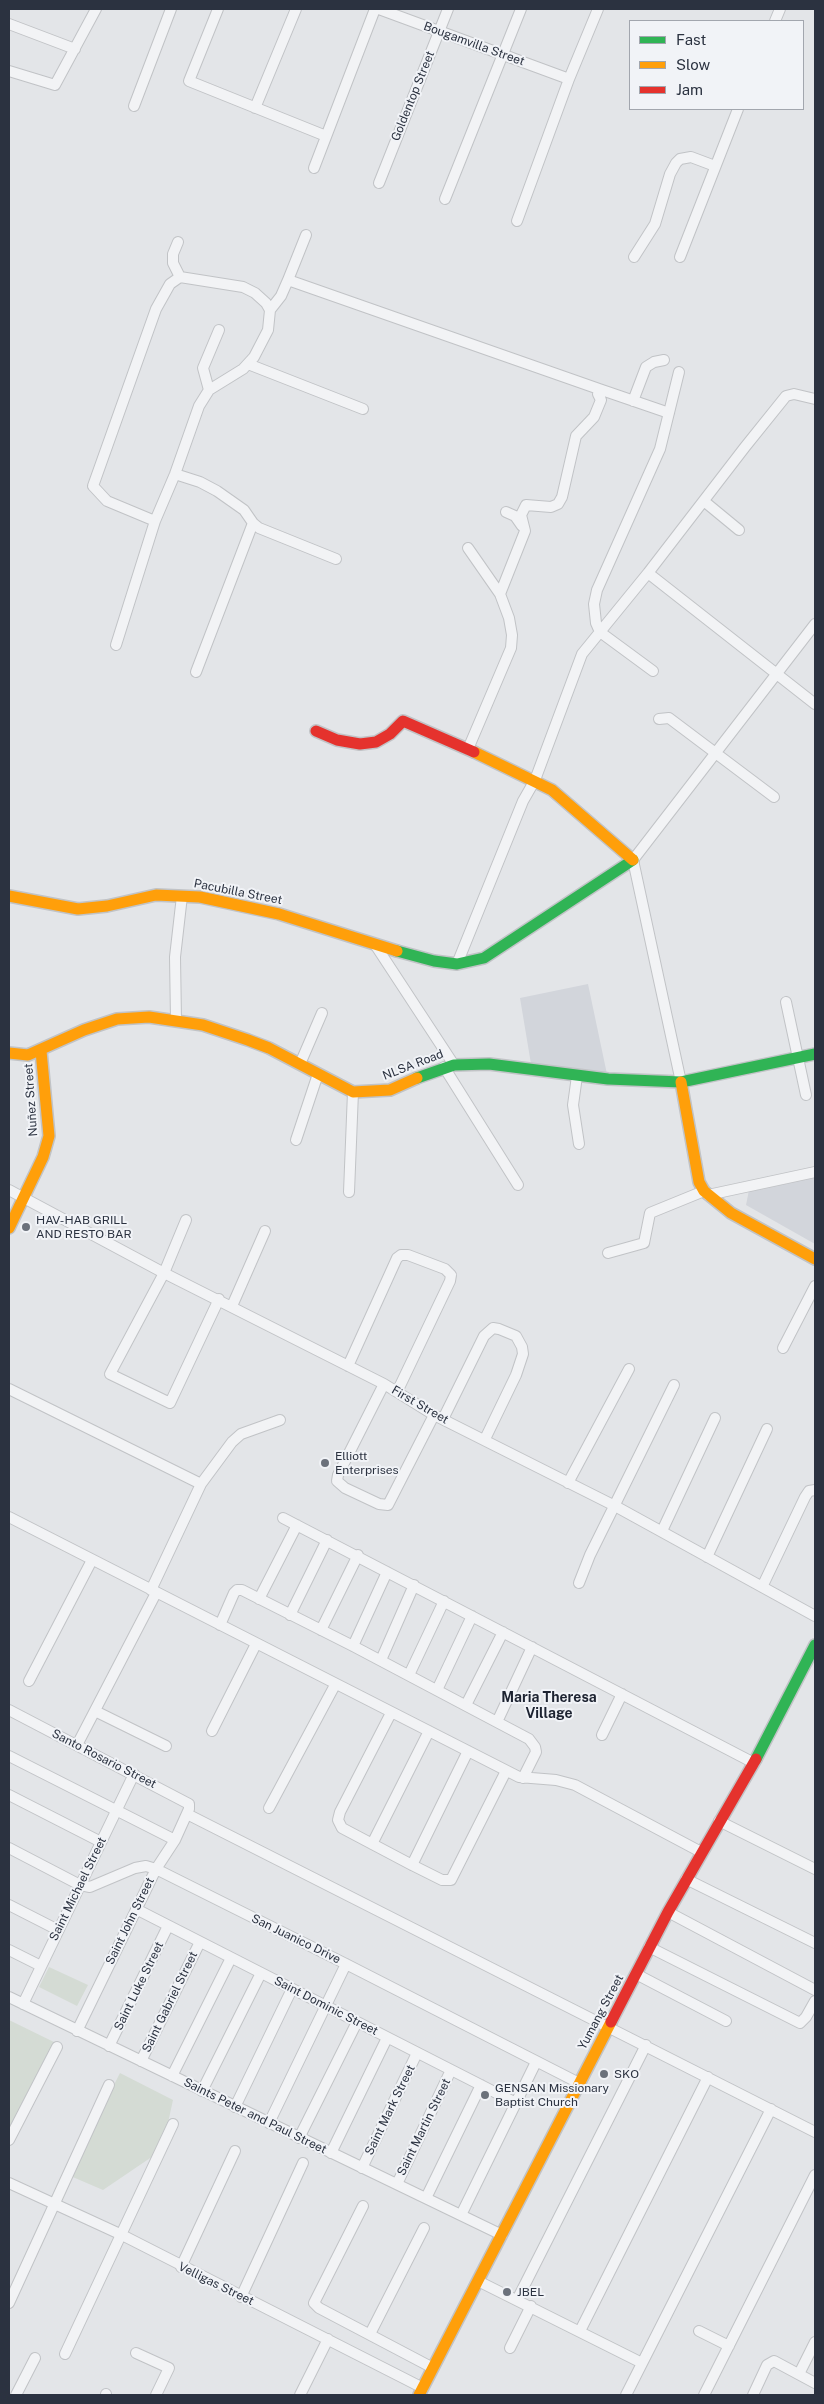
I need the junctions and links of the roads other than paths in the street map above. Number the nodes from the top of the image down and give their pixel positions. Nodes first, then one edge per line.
1 (171, 9) edge
2 (218, 9) edge
3 (296, 9) edge
4 (375, 9) edge
5 (379, 9) edge
6 (448, 9) edge
7 (521, 9) edge
8 (598, 9) edge
9 (92, 10) edge
10 (9, 24) edge
11 (439, 31) junction
12 (75, 49) junction
13 (503, 55) junction
14 (9, 71) edge
15 (569, 79) junction
16 (134, 106) dead end
17 (256, 108) junction
18 (738, 110) edge
19 (326, 136) junction
20 (715, 166) junction
21 (314, 168) dead end
22 (378, 183) dead end
23 (444, 199) dead end
24 (517, 221) dead end
25 (306, 234) dead end
26 (178, 242) dead end
27 (634, 257) dead end
28 (680, 257) dead end
29 (180, 277) junction
30 (288, 280) junction
31 (270, 310) junction
32 (219, 330) dead end
33 (664, 360) dead end
34 (248, 364) junction
35 (679, 372) dead end
36 (599, 389) junction
37 (209, 390) junction
38 (815, 399) edge
39 (633, 401) junction
40 (363, 409) dead end
41 (669, 413) junction
42 (175, 474) junction
43 (704, 502) junction
44 (506, 512) dead end
45 (155, 521) junction
46 (253, 523) junction
47 (739, 530) dead end
48 (525, 531) junction
49 (468, 548) dead end
50 (336, 559) dead end
51 (648, 573) junction
52 (500, 594) junction
53 (815, 624) edge
54 (600, 632) junction
55 (116, 645) dead end
56 (653, 671) dead end
57 (196, 672) dead end
58 (775, 674) junction
59 (815, 704) edge
60 (659, 719) dead end
61 (316, 731) dead end
62 (468, 749) junction
63 (714, 753) junction
64 (535, 780) junction
65 (774, 797) dead end
66 (633, 860) junction
67 (9, 896) edge
68 (182, 896) junction
69 (376, 946) junction
70 (457, 964) junction
71 (786, 1002) dead end
72 (322, 1013) dead end
73 (176, 1020) junction
74 (41, 1051) junction
75 (9, 1053) edge
76 (815, 1054) edge
77 (799, 1057) junction
78 (300, 1064) junction
79 (449, 1066) junction
80 (318, 1074) junction
81 (577, 1076) junction
82 (681, 1082) junction
83 (353, 1092) junction
84 (806, 1095) dead end
85 (296, 1140) dead end
86 (579, 1144) dead end
87 (815, 1172) edge
88 (518, 1185) dead end
89 (9, 1190) edge
90 (349, 1192) dead end
91 (706, 1193) junction
92 (24, 1197) junction
93 (186, 1220) dead end
94 (9, 1228) edge
95 (266, 1231) dead end
96 (608, 1253) dead end
97 (815, 1259) edge
98 (164, 1273) junction
99 (815, 1286) edge
100 (218, 1299) junction
101 (232, 1306) junction
102 (782, 1348) dead end
103 (348, 1366) junction
104 (630, 1369) dead end
105 (384, 1384) junction
106 (674, 1385) dead end
107 (9, 1389) edge
108 (397, 1392) junction
109 (439, 1417) junction
110 (715, 1418) dead end
111 (280, 1420) dead end
112 (767, 1429) dead end
113 (485, 1439) junction
114 (568, 1483) junction
115 (201, 1484) junction
116 (815, 1490) edge
117 (615, 1506) junction
118 (9, 1518) edge
119 (283, 1518) dead end
120 (297, 1525) junction
121 (662, 1531) junction
122 (327, 1540) junction
123 (358, 1555) junction
124 (707, 1557) junction
125 (92, 1560) junction
126 (388, 1572) junction
127 (579, 1582) dead end
128 (414, 1585) junction
129 (763, 1586) junction
130 (154, 1592) junction
131 (260, 1599) junction
132 (444, 1601) junction
133 (290, 1614) junction
134 (472, 1616) junction
135 (815, 1616) edge
136 (220, 1625) junction
137 (321, 1630) junction
138 (503, 1632) junction
139 (256, 1644) junction
140 (815, 1645) edge
141 (353, 1646) junction
142 (532, 1647) junction
143 (381, 1660) junction
144 (408, 1675) junction
145 (29, 1681) dead end
146 (335, 1685) junction
147 (437, 1690) junction
148 (622, 1694) junction
149 (466, 1705) junction
150 (9, 1710) edge
151 (95, 1711) junction
152 (391, 1713) junction
153 (497, 1722) junction
154 (212, 1731) dead end
155 (429, 1731) junction
156 (602, 1735) dead end
157 (77, 1745) junction
158 (166, 1746) dead end
159 (468, 1751) junction
160 (9, 1756) edge
161 (754, 1763) junction
162 (506, 1771) junction
163 (134, 1774) junction
164 (523, 1778) junction
165 (9, 1795) edge
166 (269, 1808) dead end
167 (117, 1810) junction
168 (187, 1814) junction
169 (719, 1821) junction
170 (175, 1840) junction
171 (101, 1842) junction
172 (372, 1844) junction
173 (9, 1848) edge
174 (701, 1852) junction
175 (412, 1865) junction
176 (156, 1869) junction
177 (815, 1869) edge
178 (686, 1879) junction
179 (80, 1885) junction
180 (9, 1905) edge
181 (136, 1910) junction
182 (668, 1912) junction
183 (168, 1926) junction
184 (58, 1930) junction
185 (200, 1942) junction
186 (815, 1943) edge
187 (649, 1947) junction
188 (9, 1950) edge
189 (231, 1958) junction
190 (346, 1964) junction
191 (41, 1966) junction
192 (261, 1973) junction
193 (636, 1974) junction
194 (292, 1989) junction
195 (815, 1990) edge
196 (9, 1997) edge
197 (815, 2001) edge
198 (22, 2004) junction
199 (325, 2006) junction
200 (726, 2021) dead end
201 (357, 2022) junction
202 (609, 2026) junction
203 (76, 2031) junction
204 (387, 2038) junction
205 (646, 2045) junction
206 (57, 2046) dead end
207 (109, 2046) junction
208 (417, 2053) junction
209 (141, 2062) junction
210 (536, 2062) junction
211 (451, 2070) junction
212 (172, 2076) junction
213 (708, 2077) junction
214 (579, 2083) junction
215 (109, 2085) dead end
216 (481, 2085) junction
217 (202, 2091) junction
218 (516, 2104) junction
219 (235, 2107) junction
220 (771, 2109) junction
221 (268, 2123) junction
222 (173, 2124) dead end
223 (815, 2132) edge
224 (299, 2138) junction
225 (9, 2140) edge
226 (235, 2151) dead end
227 (331, 2153) junction
228 (303, 2163) dead end
229 (362, 2168) junction
230 (815, 2175) edge
231 (9, 2183) edge
232 (396, 2184) junction
233 (426, 2198) junction
234 (53, 2205) junction
235 (363, 2206) dead end
236 (462, 2215) junction
237 (424, 2228) dead end
238 (122, 2235) junction
239 (502, 2235) junction
240 (181, 2267) junction
241 (478, 2281) junction
242 (241, 2297) junction
243 (518, 2300) junction
244 (9, 2303) edge
245 (531, 2306) junction
246 (699, 2330) dead end
247 (580, 2331) junction
248 (370, 2334) junction
249 (328, 2339) junction
250 (815, 2342) edge
251 (729, 2346) junction
252 (510, 2348) dead end
253 (136, 2353) dead end
254 (65, 2354) dead end
255 (35, 2358) dead end
256 (642, 2363) junction
257 (433, 2368) junction
258 (799, 2374) junction
259 (815, 2383) edge
260 (421, 2392) edge
261 (16, 2395) edge
262 (156, 2395) edge
263 (300, 2395) edge
264 (626, 2395) edge
265 (704, 2395) edge
266 (752, 2395) edge

1 - 16 street
2 - 17 street
3 - 17 street
4 - 19 street
5 - 11 street, Bougamvilla Street
6 - 11 street, Goldentop Street
7 - 13 street
8 - 15 street
9 - 12 street
10 - 12 street
11 - 13 street, Bougamvilla Street
11 - 22 street, Goldentop Street
12 - 14 street
13 - 15 street, Bougamvilla Street
13 - 23 street
15 - 24 street
17 - 19 street
18 - 20 street
19 - 21 street
20 - 27 street
20 - 28 street
25 - 30 street
26 - 29 street
29 - 31 street
29 - 45 street
30 - 31 street
30 - 36 street
31 - 34 street
32 - 37 street
33 - 39 street
34 - 37 street
34 - 40 street
35 - 41 street
36 - 39 street
36 - 48 street
37 - 42 street
38 - 43 street
39 - 41 street
41 - 54 street
42 - 45 street
42 - 46 street
43 - 47 street
43 - 51 street
44 - 48 street
45 - 55 street
46 - 50 street
46 - 57 street
48 - 52 street
49 - 52 street
51 - 54 street
51 - 58 street
52 - 62 street
53 - 58 street
54 - 56 street
54 - 64 street
58 - 59 street
58 - 63 street
60 - 63 street
61 - 62 main road
62 - 64 main road
63 - 65 street
63 - 66 street
64 - 66 main road
64 - 70 street
66 - 70 main road
66 - 82 street
67 - 68 main road, Pacubilla Street
68 - 69 main road, Pacubilla Street
68 - 73 street
69 - 70 main road, Pacubilla Street
69 - 79 street
71 - 77 street
72 - 78 street
73 - 74 main road, NLSA Road
73 - 78 main road, NLSA Road
74 - 75 main road, NLSA Road
74 - 92 main road, Nuñez Street
76 - 77 main road, NLSA Road
77 - 82 main road, NLSA Road
77 - 84 street
78 - 80 main road, NLSA Road
79 - 81 main road, NLSA Road
79 - 83 main road, NLSA Road
79 - 88 street
80 - 83 main road, NLSA Road
80 - 85 street
81 - 82 main road, NLSA Road
81 - 86 street
82 - 91 main road
83 - 90 street
87 - 91 street
89 - 92 street, First Street
91 - 96 street
91 - 97 main road
92 - 94 main road, Nuñez Street
92 - 98 street, First Street
93 - 98 street
95 - 101 street
98 - 100 street, First Street
98 - 100 street
99 - 102 street
100 - 101 street, First Street
101 - 103 street, First Street
103 - 105 street, First Street
103 - 108 street
104 - 114 street
105 - 108 street, First Street
105 - 109 street
106 - 117 street
107 - 115 street
108 - 109 street, First Street
109 - 113 street, First Street
109 - 113 street
110 - 121 street
111 - 115 street
112 - 124 street
113 - 114 street, First Street
114 - 117 street, First Street
115 - 130 street
116 - 129 street
117 - 121 street, First Street
117 - 127 street
118 - 125 street
119 - 120 street
120 - 122 street
120 - 131 street
121 - 124 street, First Street
122 - 123 street
122 - 133 street
123 - 126 street
123 - 137 street
124 - 129 street, First Street
125 - 130 street
125 - 145 street
126 - 128 street
126 - 141 street
128 - 132 street
128 - 143 street
129 - 135 street, First Street
130 - 136 street
130 - 151 street
131 - 133 street
131 - 136 street
132 - 134 street
132 - 144 street
133 - 137 street
134 - 138 street
134 - 147 street
136 - 139 street
137 - 141 street
138 - 142 street
138 - 149 street
139 - 146 street
139 - 154 street
140 - 161 main road, Yumang Street
141 - 143 street
142 - 148 street
142 - 153 street
143 - 144 street
144 - 147 street
146 - 152 street
146 - 166 street
147 - 149 street
148 - 156 street
148 - 161 street
149 - 153 street
150 - 157 street, Santo Rosario Street
151 - 157 street
151 - 158 street
152 - 155 street
152 - 172 street
153 - 164 street
155 - 159 street
155 - 172 street
157 - 163 street, Santo Rosario Street
159 - 162 street
159 - 175 street
160 - 167 street
161 - 169 main road, Yumang Street
162 - 164 street
162 - 175 street
163 - 167 street, Saint Michael Street
163 - 168 street, Santo Rosario Street
164 - 174 street
165 - 171 street
167 - 170 street
167 - 171 street, Saint Michael Street
168 - 170 street, Saint John Street
168 - 202 street
169 - 174 main road, Yumang Street
169 - 177 street
170 - 176 street, Saint John Street
171 - 179 street, Saint Michael Street
172 - 175 street
173 - 179 street
174 - 178 main road, Yumang Street
176 - 179 street, San Juanico Drive
176 - 181 street, Saint John Street
176 - 190 street, San Juanico Drive
178 - 182 main road, Yumang Street
178 - 186 street
179 - 184 street, Saint Michael Street
180 - 184 street
181 - 183 street, Saint Dominic Street
181 - 203 street, Saint John Street
182 - 187 main road, Yumang Street
182 - 195 street
183 - 185 street, Saint Dominic Street
183 - 207 street, Saint Luke Street
184 - 191 street, Saint Michael Street
185 - 189 street, Saint Dominic Street
185 - 209 street, Saint Gabriel Street
187 - 193 main road, Yumang Street
187 - 197 street
188 - 191 street
189 - 192 street, Saint Dominic Street
189 - 212 street
190 - 199 street
190 - 210 street, San Juanico Drive
191 - 198 street, Saint Michael Street
192 - 194 street, Saint Dominic Street
192 - 217 street
193 - 200 street
193 - 202 main road, Yumang Street
194 - 199 street, Saint Dominic Street
194 - 219 street
196 - 198 street, Saints Peter and Paul Street
198 - 203 street, Saints Peter and Paul Street
199 - 201 street, Saint Dominic Street
199 - 221 street
201 - 204 street, Saint Dominic Street
201 - 224 street
202 - 205 street
202 - 214 main road, Yumang Street
203 - 207 street, Saints Peter and Paul Street
204 - 208 street, Saint Dominic Street
204 - 227 street
205 - 213 street
205 - 243 street
206 - 225 street
207 - 209 street, Saints Peter and Paul Street
208 - 211 street, Saint Dominic Street
208 - 229 street, Saint Mark Street
209 - 212 street, Saints Peter and Paul Street
210 - 214 street, San Juanico Drive
210 - 218 street
211 - 216 street, Saint Dominic Street
211 - 232 street, Saint Martin Street
212 - 217 street, Saints Peter and Paul Street
213 - 220 street
213 - 247 street
214 - 239 main road, Yumang Street
215 - 234 street
216 - 218 street, Saint Dominic Street
216 - 233 street
217 - 219 street, Saints Peter and Paul Street
218 - 236 street
219 - 221 street, Saints Peter and Paul Street
220 - 223 street
220 - 256 street
221 - 224 street, Saints Peter and Paul Street
222 - 238 street
224 - 227 street, Saints Peter and Paul Street
226 - 240 street
227 - 229 street, Saints Peter and Paul Street
228 - 242 street
229 - 232 street, Saints Peter and Paul Street
230 - 251 street
231 - 234 street, Velligas Street
232 - 233 street, Saints Peter and Paul Street
233 - 236 street, Saints Peter and Paul Street
234 - 238 street, Velligas Street
234 - 244 street
235 - 248 street
236 - 239 street, Saints Peter and Paul Street
237 - 248 street
238 - 240 street, Velligas Street
238 - 254 street
239 - 241 main road, Yumang Street
240 - 242 street, Velligas Street
241 - 243 street
241 - 257 main road, Yumang Street
242 - 249 street, Velligas Street
243 - 245 street
245 - 247 street
245 - 252 street
246 - 251 street
247 - 256 street
248 - 257 street
249 - 260 street, Velligas Street
249 - 263 street
250 - 258 street
251 - 265 street
253 - 262 street
255 - 261 street
256 - 264 street
257 - 260 main road, Yumang Street
258 - 259 street
258 - 266 street

